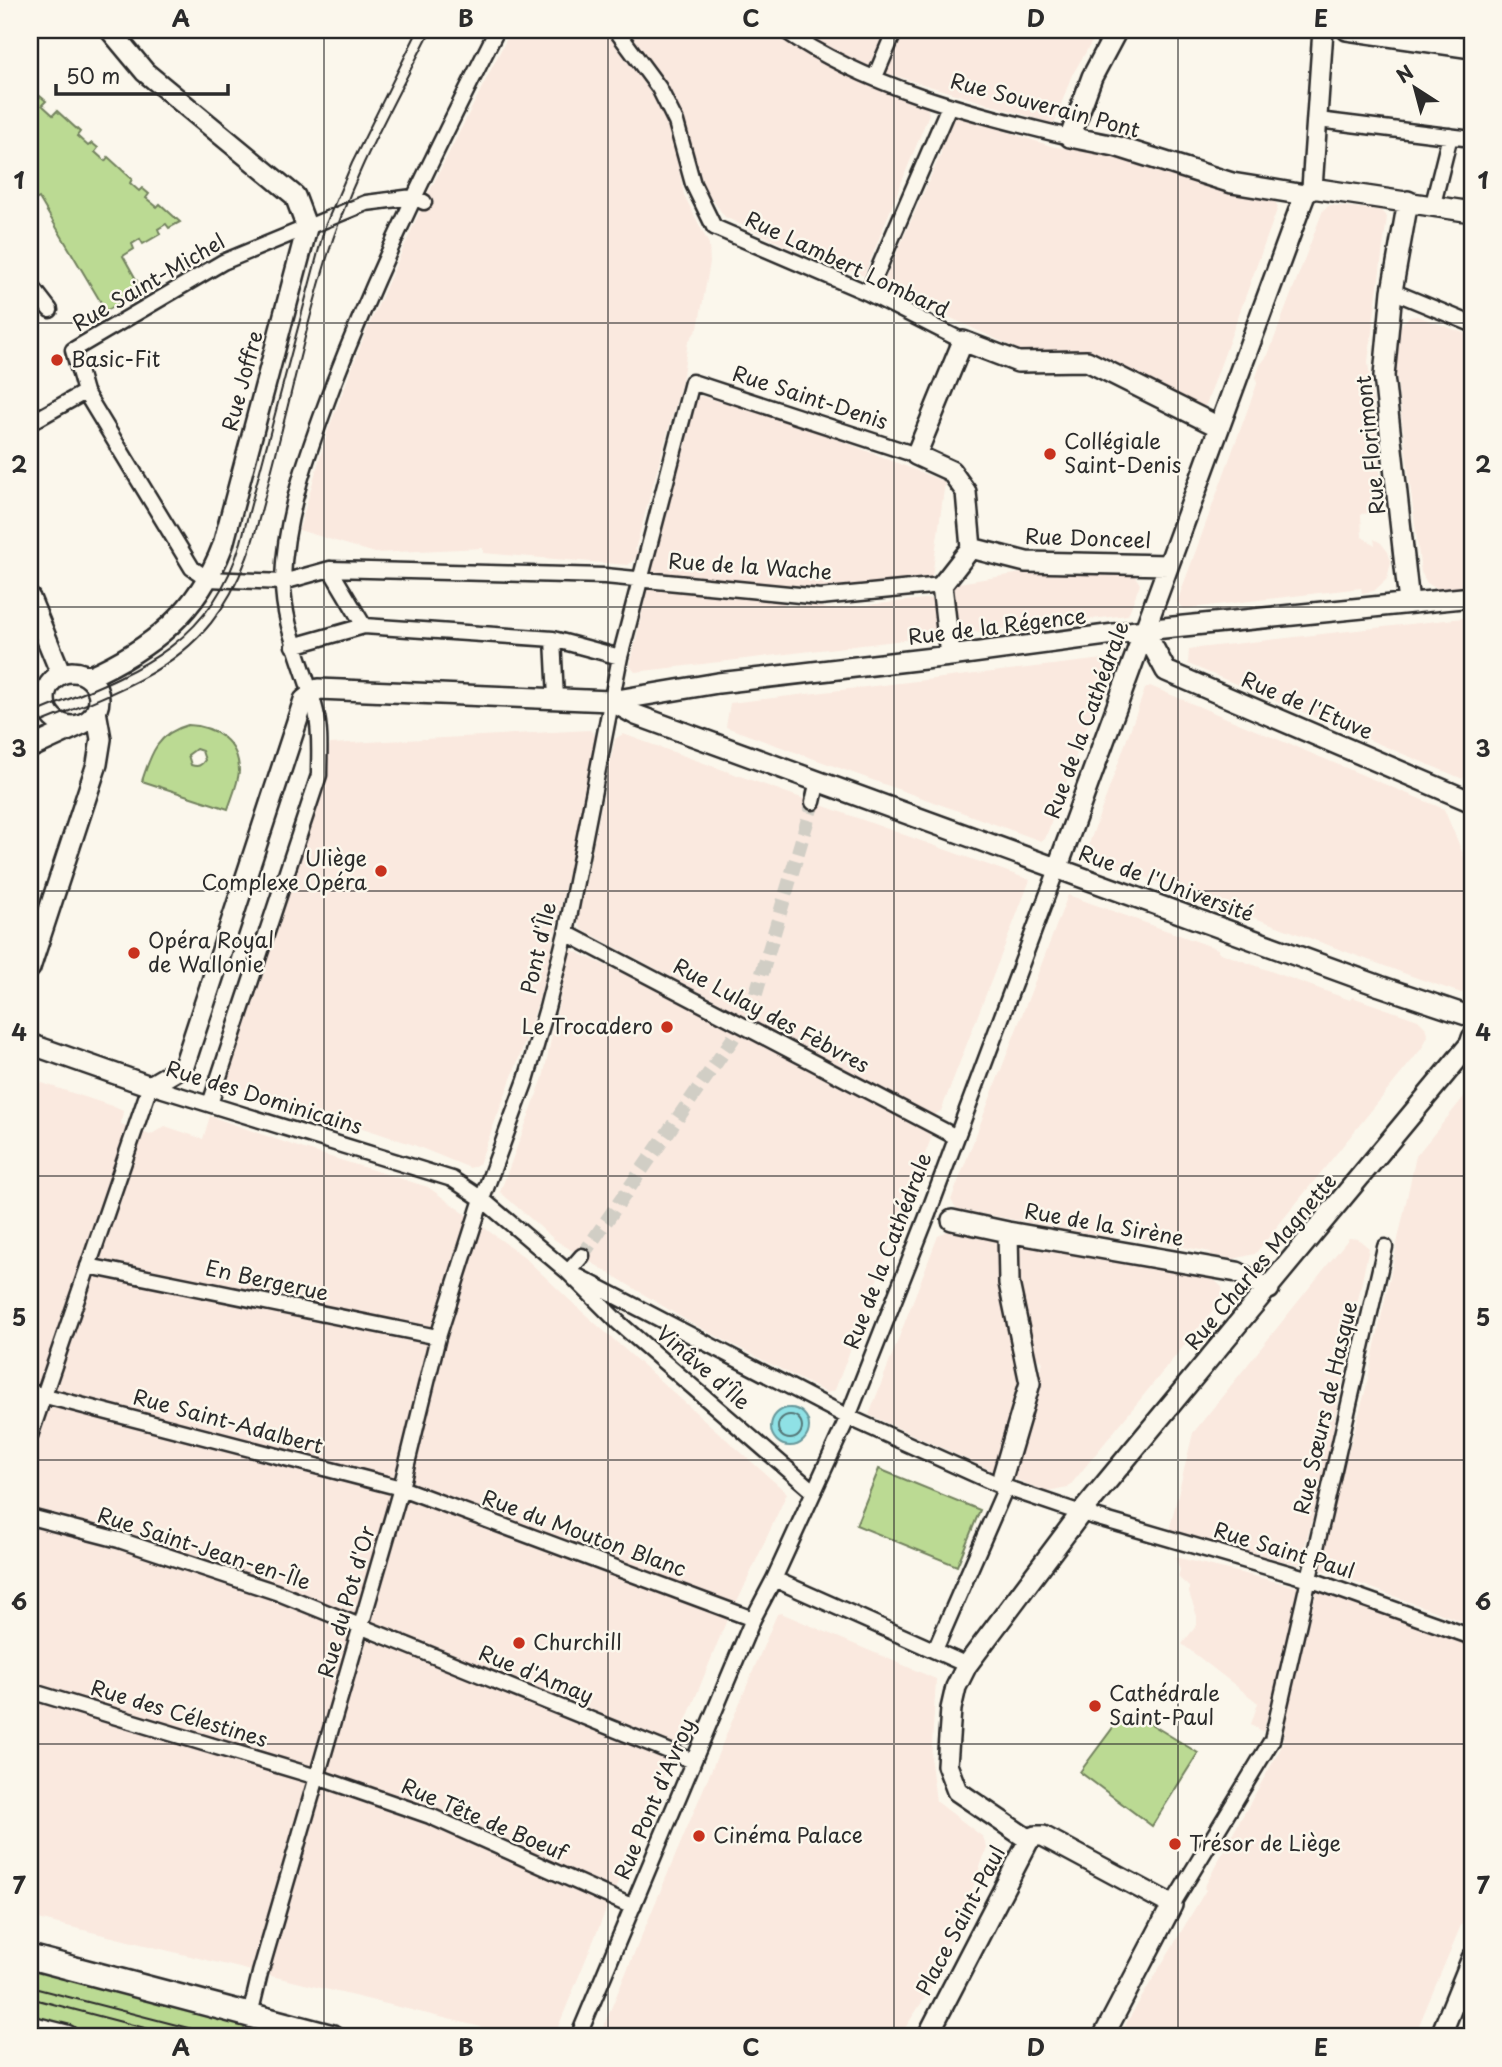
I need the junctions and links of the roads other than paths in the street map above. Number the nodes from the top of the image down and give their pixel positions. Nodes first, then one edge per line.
1 (110, 30) edge
2 (497, 30) edge
3 (616, 30) edge
4 (784, 30) edge
5 (895, 30) edge
6 (1117, 30) edge
7 (1322, 30) edge
8 (1347, 30) edge
9 (1472, 48) edge
10 (875, 77) junction
11 (949, 106) junction
12 (1318, 120) junction
13 (1450, 136) junction
14 (1070, 137) junction
15 (1472, 139) edge
16 (1308, 192) junction
17 (419, 199) junction
18 (1408, 201) junction
19 (1433, 204) junction
20 (1472, 212) edge
21 (307, 228) junction
22 (30, 284) edge
23 (1392, 292) junction
24 (869, 293) junction
25 (50, 310) dead end
26 (1472, 324) edge
27 (962, 341) junction
28 (692, 382) joint
29 (85, 392) junction
30 (30, 423) edge
31 (1219, 428) junction
32 (916, 455) junction
33 (971, 548) junction
34 (1168, 565) junction
35 (330, 569) junction
36 (200, 574) junction
37 (639, 580) junction
38 (283, 582) junction
39 (942, 585) junction
40 (1472, 597) edge
41 (31, 601) edge
42 (1409, 603) junction
43 (364, 626) junction
44 (1144, 630) junction
45 (553, 639) junction
46 (293, 646) junction
47 (950, 656) junction
48 (620, 657) junction
49 (57, 677) junction
50 (88, 677) junction
51 (30, 689) edge
52 (314, 691) junction
53 (556, 698) junction
54 (611, 701) junction
55 (90, 718) junction
56 (30, 748) edge
57 (818, 780) junction
58 (813, 802) tunnel mouth
59 (1472, 802) edge
60 (1057, 869) junction
61 (566, 933) junction
62 (30, 968) edge
63 (1472, 1017) edge
64 (1472, 1038) edge
65 (30, 1044) edge
66 (150, 1086) junction
67 (211, 1104) junction
68 (956, 1137) junction
69 (482, 1199) junction
70 (928, 1214) junction
71 (952, 1220) joint
72 (1008, 1231) junction
73 (1385, 1247) dead end
74 (583, 1256) tunnel mouth
75 (88, 1266) junction
76 (568, 1272) junction
77 (1269, 1289) junction
78 (438, 1337) junction
79 (37, 1394) edge
80 (848, 1417) junction
81 (30, 1436) edge
82 (1003, 1482) junction
83 (401, 1489) junction
84 (814, 1492) junction
85 (1081, 1513) junction
86 (30, 1517) edge
87 (775, 1579) junction
88 (1309, 1579) junction
89 (753, 1619) junction
90 (362, 1628) junction
91 (1472, 1637) edge
92 (935, 1650) junction
93 (967, 1665) junction
94 (30, 1691) edge
95 (694, 1761) junction
96 (317, 1777) junction
97 (1029, 1840) junction
98 (1172, 1905) junction
99 (632, 1907) junction
100 (30, 1957) edge
101 (1472, 1958) edge
102 (250, 2015) junction
103 (30, 2028) edge
104 (66, 2037) edge
105 (333, 2037) edge
106 (578, 2037) edge
107 (927, 2037) edge
108 (1103, 2037) edge
109 (1440, 2037) edge

1 - 21 street
2 - 17 street
3 - 24 street, Rue Lambert Lombard
4 - 10 street, Rue Souverain Pont
5 - 10 street
6 - 14 street
7 - 12 street, Rue de la Cathédrale
8 - 9 street
10 - 11 street, Rue Souverain Pont
11 - 14 street, Rue Souverain Pont
11 - 24 street
12 - 13 street
12 - 16 street, Rue de la Cathédrale
13 - 15 street
13 - 19 street
14 - 16 street, Rue Souverain Pont
16 - 18 street, Rue Souverain Pont
16 - 31 street, Rue de la Cathédrale
17 - 21 street, Rue Saint-Michel
17 - 38 street
18 - 19 street, Rue Souverain Pont
18 - 23 street, Rue Florimont
19 - 20 street, Rue Souverain Pont
21 - 29 street, Rue Saint-Michel
21 - 36 street, Rue Joffre
22 - 25 street
23 - 26 street
23 - 42 street, Rue Florimont
24 - 27 street, Rue Lambert Lombard
27 - 31 street
27 - 32 street
28 - 32 street, Rue Saint-Denis
28 - 37 street, Pont d'Île
29 - 30 street
29 - 36 street, Rue Saint-Michel
31 - 34 street, Rue de la Cathédrale
32 - 33 street
33 - 34 street, Rue Donceel
33 - 39 street
34 - 44 street, Rue de la Cathédrale
35 - 37 street, Rue de la Wache
35 - 38 street, Rue de la Wache
35 - 43 street
36 - 38 street, Rue de la Wache
36 - 50 street, Rue Joffre
37 - 39 street, Rue de la Wache
37 - 48 street, Pont d'Île
38 - 46 street
39 - 47 street
40 - 42 street, Rue de la Régence
41 - 49 street
42 - 44 street, Rue de la Régence
43 - 45 street
43 - 46 street
44 - 47 street, Rue de la Régence
44 - 59 street, Rue de l'Etuve
44 - 60 street, Rue de la Cathédrale
45 - 48 street
45 - 53 street
46 - 52 street
47 - 54 street, Rue de la Régence
48 - 54 street, Pont d'Île
49 - 50 street
49 - 51 street
49 - 55 street
50 - 55 street
52 - 53 street
52 - 66 street
52 - 67 street
53 - 54 street
54 - 57 street, Rue de l'Université
54 - 61 street, Pont d'Île
55 - 56 street
55 - 62 street
57 - 58 street
57 - 60 street, Rue de l'Université
60 - 63 street, Rue de l'Université
60 - 68 street, Rue de la Cathédrale
61 - 68 street, Rue Lulay des Fèbvres
61 - 69 street, Pont d'Île
64 - 77 street, Rue Charles Magnette
65 - 66 street, Rue des Dominicains
66 - 67 street, Rue des Dominicains
66 - 75 street
67 - 69 street, Rue des Dominicains
68 - 70 street, Rue de la Cathédrale
69 - 76 street, Vinâve d'Île
69 - 78 street, Rue du Pot d'Or
70 - 71 street, Rue de la Sirène
70 - 80 street, Rue de la Cathédrale
71 - 72 street, Rue de la Sirène
72 - 77 street, Rue de la Sirène
72 - 82 street
73 - 88 street, Rue Sœurs de Hasque
74 - 76 street
75 - 78 street, En Bergerue
75 - 79 street
76 - 80 street, Vinâve d'Île
76 - 84 street, Vinâve d'Île
77 - 85 street, Rue Charles Magnette
78 - 83 street, Rue du Pot d'Or
79 - 81 street
79 - 83 street, Rue Saint-Adalbert
80 - 82 street, Vinâve d'Île
80 - 84 street, Rue de la Cathédrale
82 - 85 street, Rue Saint Paul
82 - 92 street
83 - 89 street, Rue du Mouton Blanc
83 - 90 street, Rue du Pot d'Or
84 - 87 street, Rue Pont d'Avroy
85 - 88 street, Rue Saint Paul
85 - 93 street, Rue Charles Magnette
86 - 90 street, Rue Saint-Jean-en-Île
87 - 89 street, Rue Pont d'Avroy
87 - 92 street
88 - 91 street, Rue Saint Paul
88 - 98 street, Rue Sœurs de Hasque
89 - 95 street, Rue Pont d'Avroy
90 - 95 street, Rue d'Amay
90 - 96 street, Rue du Pot d'Or
92 - 93 street
93 - 97 street, Rue Charles Magnette
94 - 96 street, Rue des Célestines
95 - 99 street, Rue Pont d'Avroy
96 - 99 street, Rue Tête de Boeuf
96 - 102 street, Rue du Pot d'Or
97 - 98 street, Place Saint-Paul
97 - 107 street, Place Saint-Paul
98 - 108 street
99 - 106 street, Rue Pont d'Avroy
100 - 102 street
101 - 109 street
102 - 105 street
103 - 104 street

